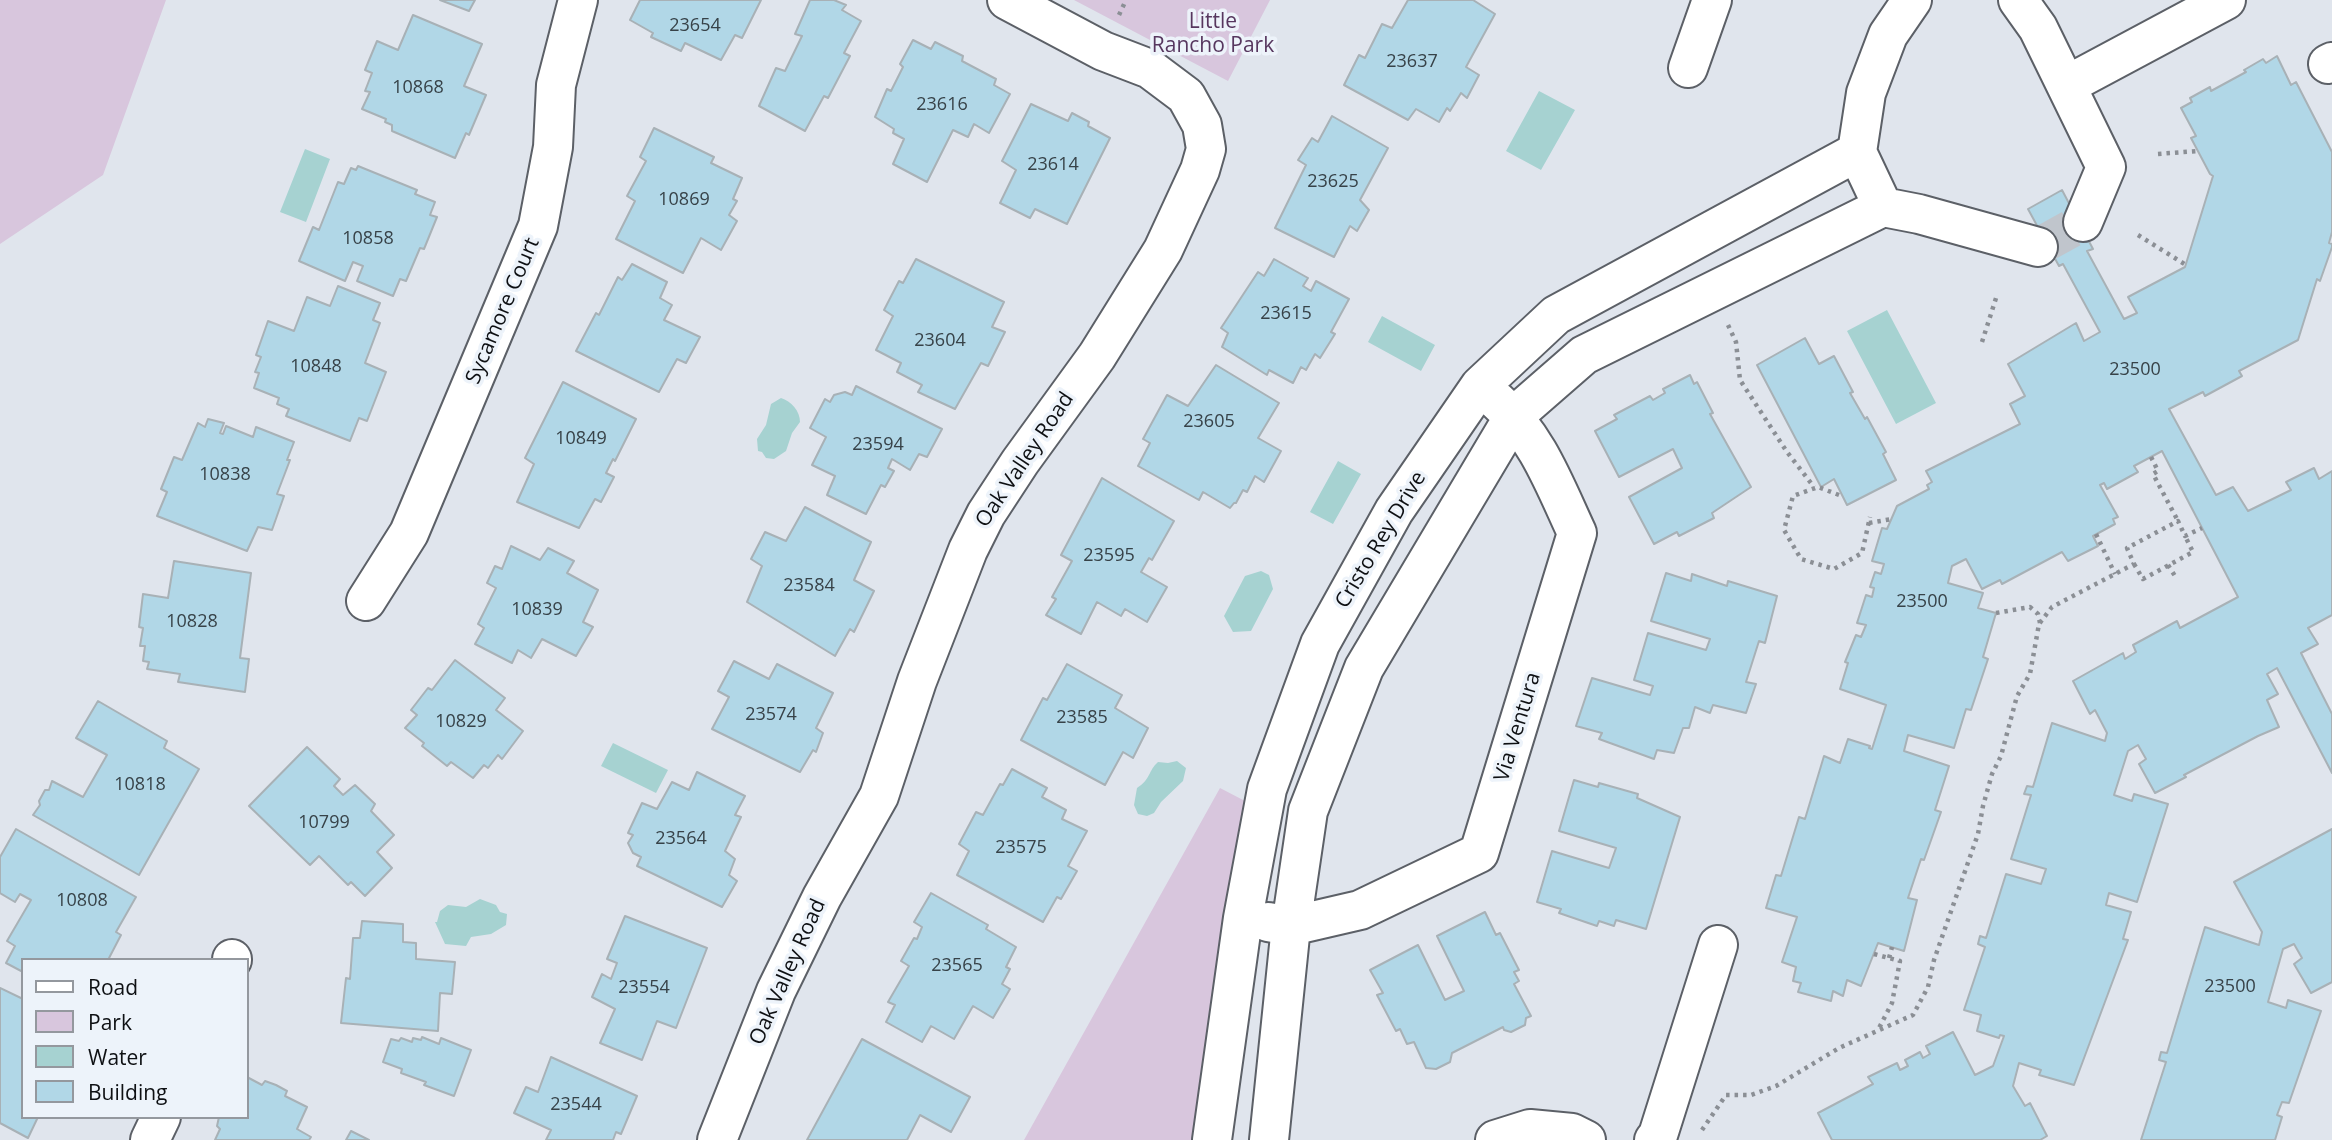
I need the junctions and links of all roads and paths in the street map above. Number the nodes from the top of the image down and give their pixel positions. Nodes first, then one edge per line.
1 (578, 0) edge
2 (1007, 0) edge
3 (1712, 0) edge
4 (1912, 0) edge
5 (2018, 0) edge
6 (2226, 0) edge
7 (1688, 68) dead end
8 (2067, 85) junction
9 (2198, 151) dead end
10 (1857, 152) junction
11 (2158, 154) dead end
12 (1884, 207) junction
13 (2083, 222) tunnel mouth
14 (2138, 235) dead end
15 (2038, 247) tunnel mouth
16 (2186, 265) dead end
17 (1997, 295) dead end
18 (1724, 314) dead end
19 (1982, 342) dead end
20 (1480, 386) junction
21 (1514, 416) junction
22 (2151, 457) dead end
23 (1814, 487) junction
24 (1839, 495) dead end
25 (1892, 519) dead end
26 (2178, 521) junction
27 (2202, 528) dead end
28 (2096, 534) dead end
29 (2186, 536) junction
30 (2134, 564) junction
31 (2168, 565) junction
32 (2115, 574) junction
33 (2175, 576) dead end
34 (366, 601) dead end
35 (1996, 614) dead end
36 (2040, 624) junction
37 (1243, 918) junction
38 (1291, 926) junction
39 (1718, 945) dead end
40 (1892, 947) dead end
41 (1874, 954) dead end
42 (1889, 958) junction
43 (1878, 1029) junction
44 (160, 1119) edge
45 (1699, 1133) dead end
46 (150, 1140) edge
47 (717, 1140) edge
48 (1212, 1140) edge
49 (1269, 1140) edge
50 (1495, 1140) edge
51 (1586, 1140) edge
52 (1654, 1140) edge

1 - 34 street, Sycamore Court
2 - 47 street, Oak Valley Road
3 - 7 street
4 - 10 street
5 - 8 street
6 - 8 street
8 - 13 street
9 - 11 path
10 - 12 street
10 - 20 street, Cristo Rey Drive
12 - 15 street
12 - 21 street
14 - 16 path
17 - 19 path
18 - 23 path
20 - 21 street, Via Ventura
20 - 37 street, Cristo Rey Drive
21 - 38 street
21 - 38 street, Via Ventura
22 - 26 path
23 - 24 path
23 - 25 path
26 - 29 path
26 - 30 path
27 - 29 path
28 - 32 path
29 - 31 path
30 - 31 path
30 - 32 path
31 - 33 path
32 - 36 path
35 - 36 path
36 - 43 path
37 - 38 street, Via Ventura
37 - 48 street, Cristo Rey Drive
38 - 49 street
39 - 52 street
40 - 42 path
41 - 42 path
42 - 43 path
43 - 45 path
44 - 46 street
50 - 51 street

